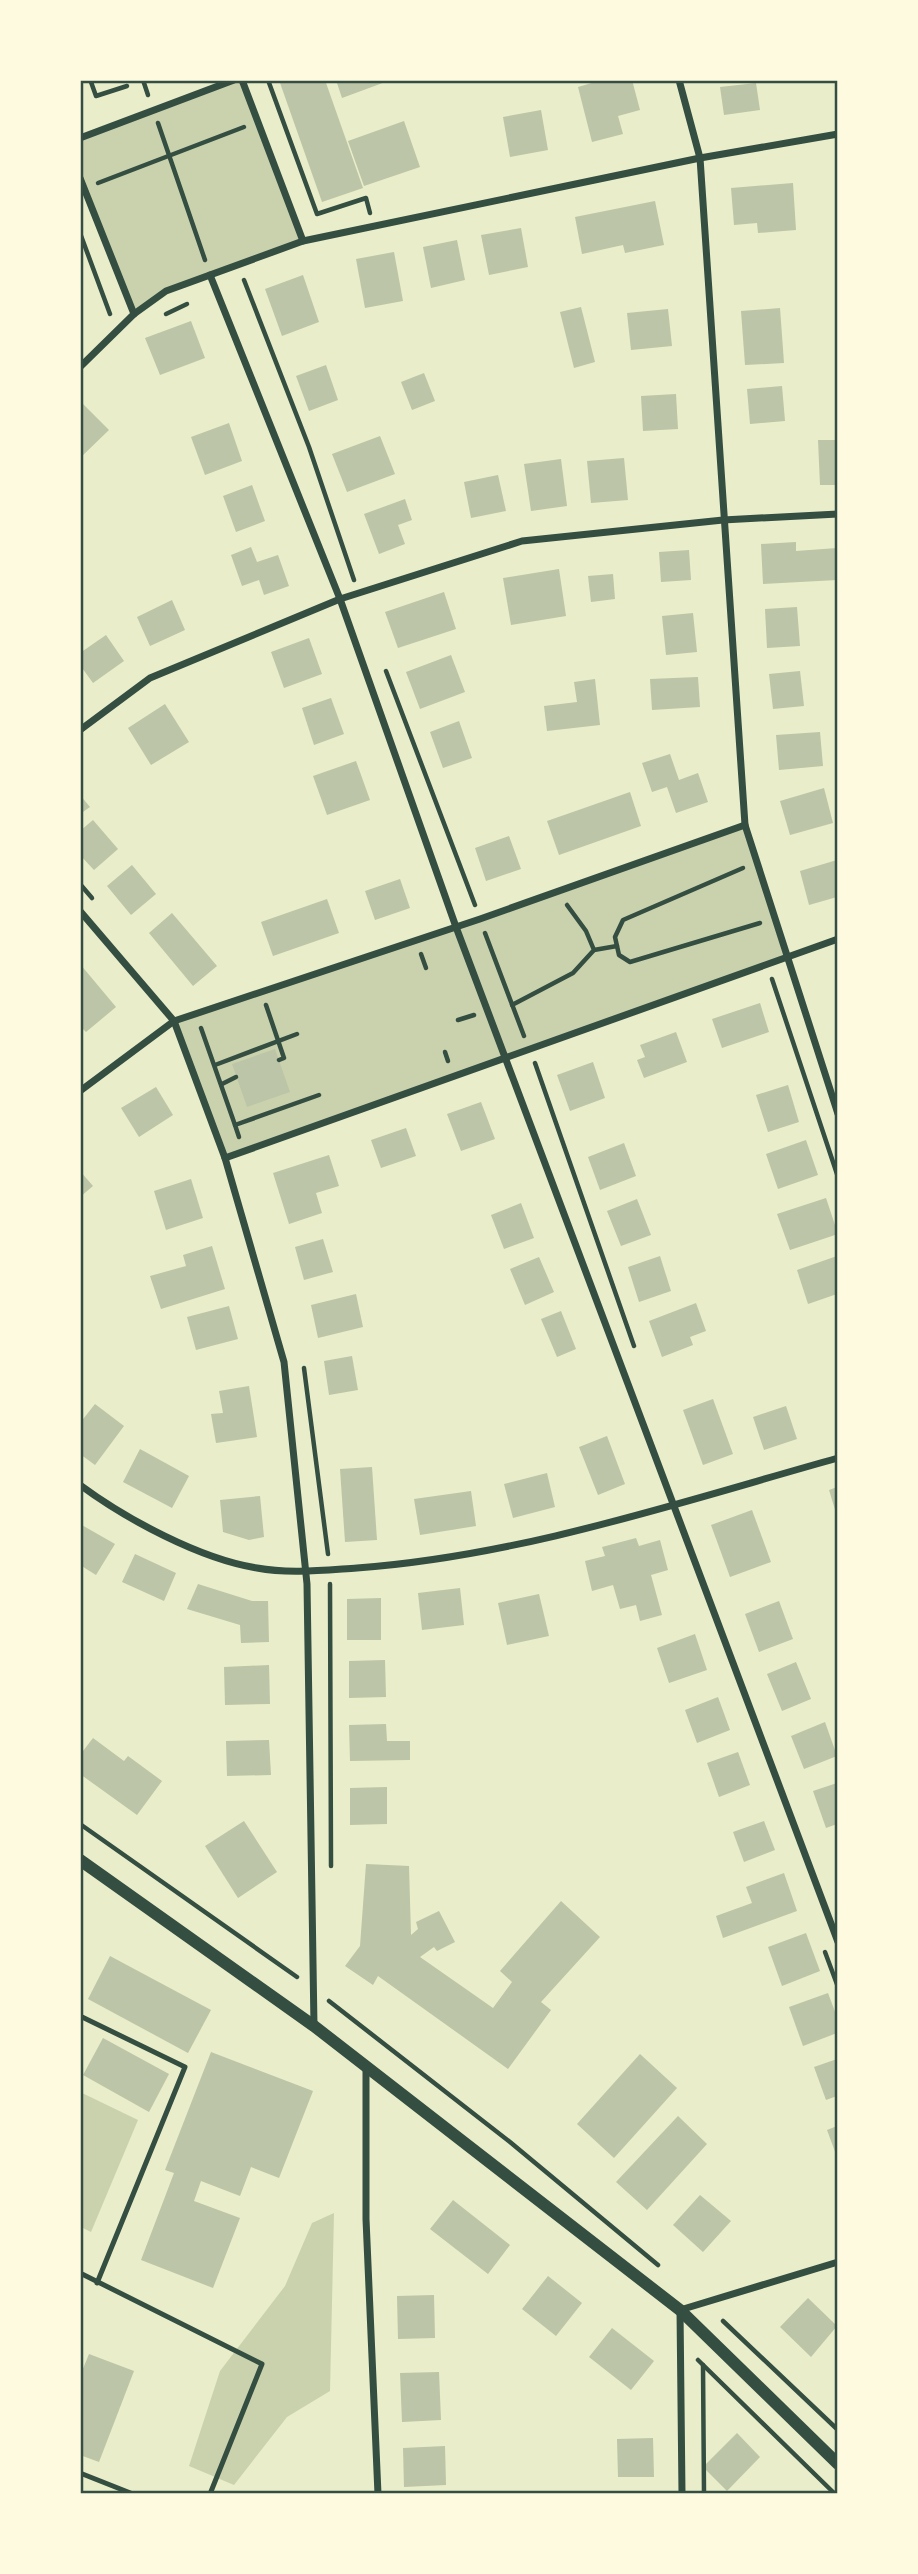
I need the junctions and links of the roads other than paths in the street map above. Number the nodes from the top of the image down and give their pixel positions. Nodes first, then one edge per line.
1 (233, 80) edge
2 (242, 80) edge
3 (679, 80) edge
4 (838, 134) edge
5 (80, 138) edge
6 (700, 158) junction
7 (80, 178) edge
8 (303, 241) junction
9 (210, 275) junction
10 (134, 314) junction
11 (80, 367) edge
12 (838, 514) edge
13 (723, 520) junction
14 (340, 599) junction
15 (80, 730) edge
16 (745, 825) junction
17 (80, 911) edge
18 (456, 927) junction
19 (838, 939) edge
20 (785, 957) junction
21 (174, 1021) junction
22 (505, 1056) junction
23 (80, 1091) edge
24 (838, 1114) edge
25 (225, 1158) junction
26 (838, 1458) edge
27 (80, 1485) edge
28 (673, 1504) junction
29 (306, 1571) junction
30 (80, 1860) edge
31 (838, 1942) edge
32 (80, 2016) edge
33 (314, 2026) junction
34 (366, 2066) junction
35 (838, 2262) edge
36 (80, 2273) edge
37 (97, 2283) junction
38 (680, 2310) junction
39 (838, 2464) edge
40 (80, 2473) edge
41 (133, 2494) edge
42 (211, 2494) edge
43 (378, 2494) edge
44 (682, 2494) edge

1 - 5 street
2 - 8 street
3 - 6 street
4 - 6 street
6 - 8 street
6 - 13 street
7 - 10 street
8 - 9 street
9 - 10 street
9 - 14 street
10 - 11 street
12 - 13 street
13 - 14 street
13 - 16 street
14 - 15 street
14 - 18 street
16 - 18 street
16 - 20 street
17 - 21 street
18 - 21 street
18 - 22 street
19 - 20 street
20 - 22 street
20 - 24 street
21 - 23 street
21 - 25 street
22 - 25 street
22 - 28 street
25 - 29 street
26 - 28 street
27 - 29 street
28 - 29 street
28 - 31 street
29 - 33 street
30 - 33 street
32 - 37 lane
33 - 34 street
34 - 38 street
34 - 43 street
35 - 38 street
36 - 37 lane
37 - 42 lane
38 - 39 street
38 - 44 street
40 - 41 lane

